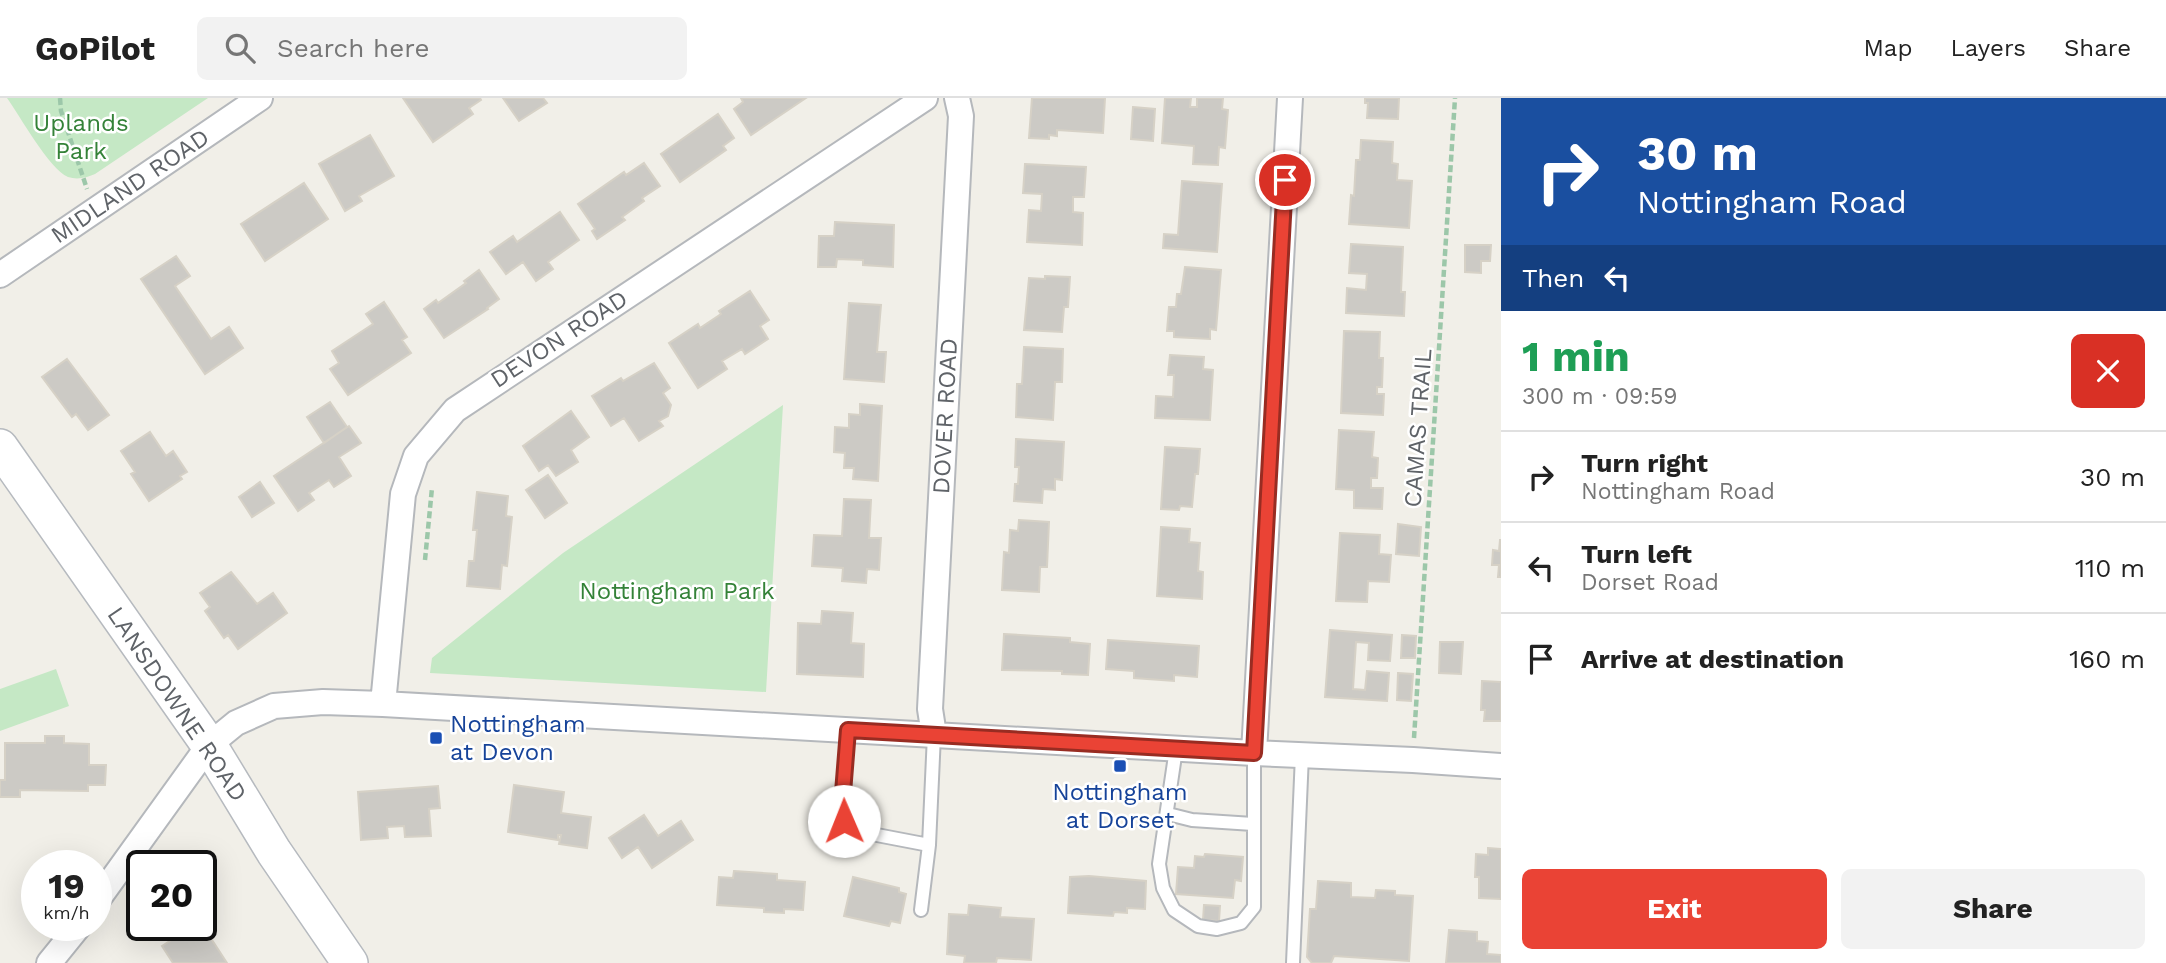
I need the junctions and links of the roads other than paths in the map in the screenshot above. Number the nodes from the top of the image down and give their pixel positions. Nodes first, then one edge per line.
1 (260, 98) edge
2 (925, 98) edge
3 (957, 98) edge
4 (1290, 98) edge
5 (0, 275) edge
6 (0, 447) edge
7 (383, 704) junction
8 (848, 730) junction
9 (934, 735) junction
10 (209, 745) junction
11 (1176, 749) junction
12 (1254, 753) junction
13 (1302, 755) junction
14 (1501, 766) edge
15 (1168, 814) junction
16 (1253, 824) junction
17 (929, 845) junction
18 (112, 880) edge
19 (920, 910) dead end
20 (67, 941) edge
21 (49, 963) edge
22 (350, 963) edge
23 (1293, 963) edge

1 - 5 street, MIDLAND ROAD
2 - 7 street, DEVON ROAD
3 - 9 street, DOVER ROAD
4 - 12 street
6 - 10 street, LANSDOWNE ROAD
7 - 8 street
7 - 10 street
8 - 9 street
8 - 17 lane
9 - 11 street
9 - 17 lane
10 - 18 street
10 - 22 street, LANSDOWNE ROAD
11 - 12 street
11 - 15 lane
12 - 13 street
12 - 16 lane
13 - 14 street
13 - 23 lane
15 - 16 lane
15 - 16 lane
17 - 19 lane
20 - 21 street

